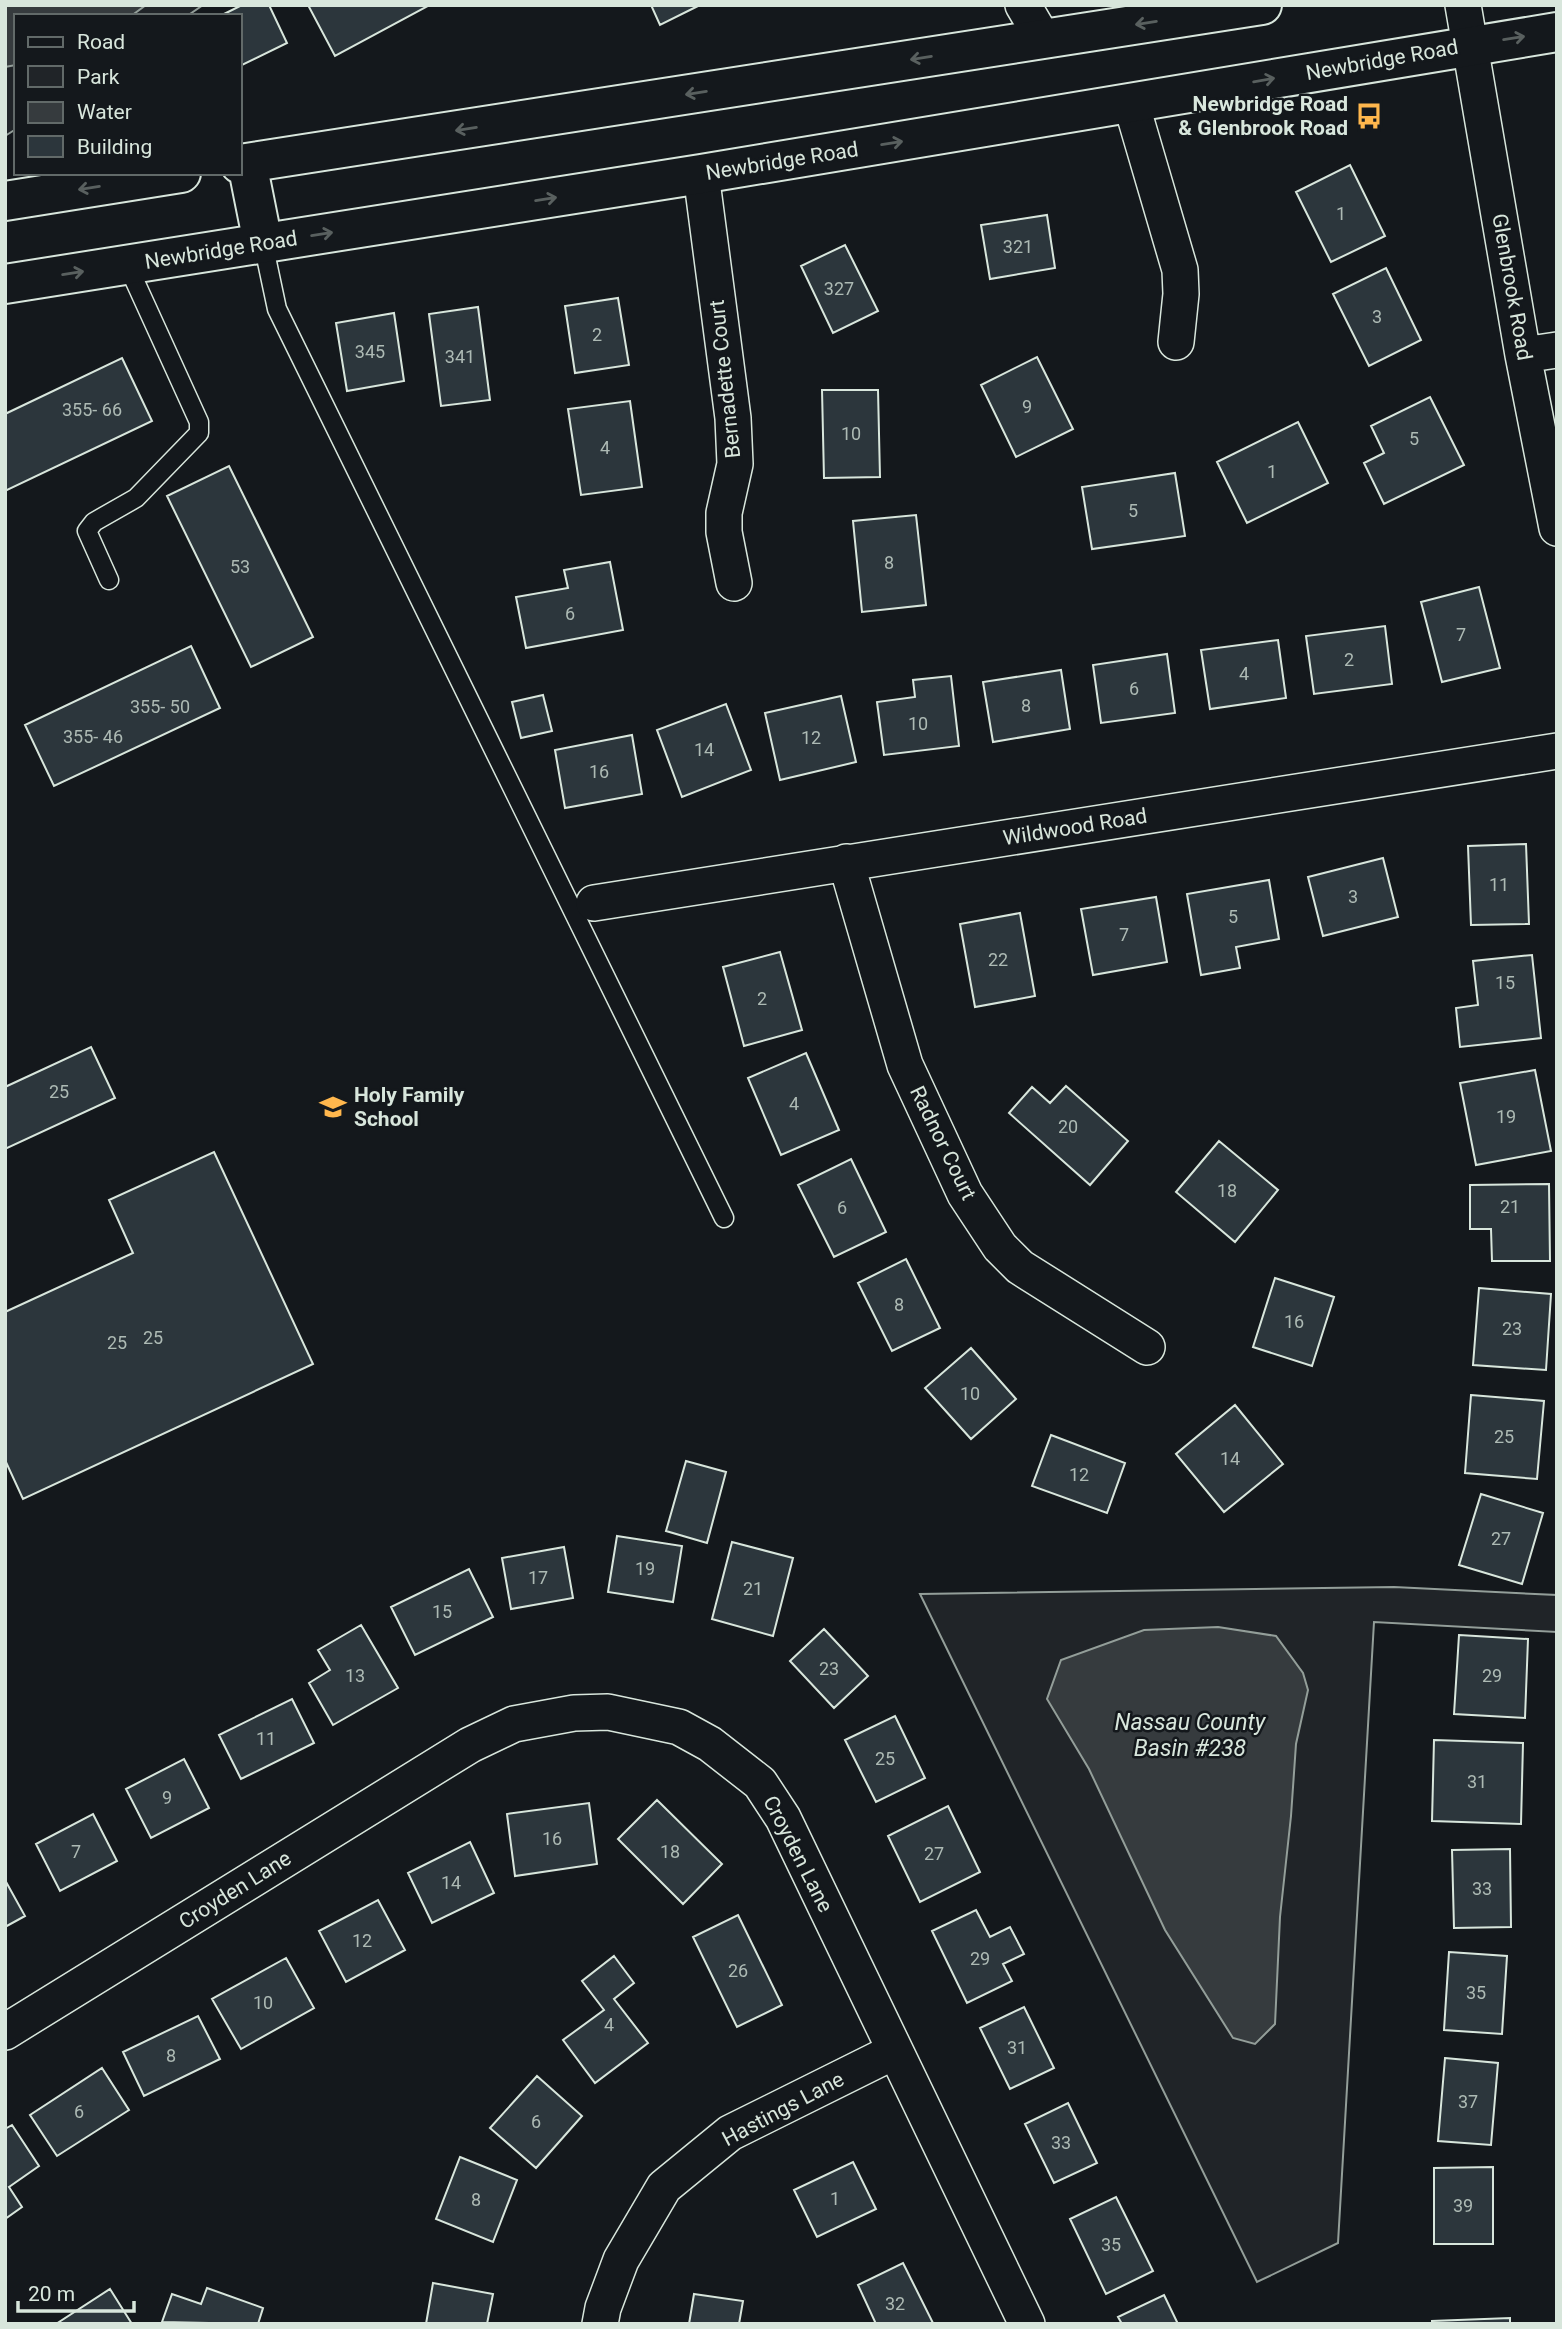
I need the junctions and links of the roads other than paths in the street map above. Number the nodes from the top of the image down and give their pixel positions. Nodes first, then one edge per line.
1 (1023, 5) edge
2 (1262, 5) edge
3 (1463, 5) edge
4 (1557, 32) edge
5 (1043, 38) junction
6 (1470, 45) junction
7 (1131, 103) junction
8 (243, 164) edge
9 (701, 174) junction
10 (168, 175) edge
11 (5, 201) edge
12 (263, 243) junction
13 (127, 264) junction
14 (5, 284) edge
15 (1176, 342) dead end
16 (1540, 353) edge
17 (1557, 528) edge
18 (109, 580) dead end
19 (734, 583) dead end
20 (1557, 751) edge
21 (846, 862) junction
22 (594, 903) dead end
23 (724, 1218) dead end
24 (1147, 1348) dead end
25 (5, 2032) edge
26 (895, 2051) junction
27 (600, 2324) edge
28 (1027, 2324) edge

1 - 5 street
2 -> 5 main road
3 - 6 street, Glenbrook Road
6 -> 4 main road, Newbridge Road
5 -> 8 main road
7 -> 6 main road, Newbridge Road
6 - 16 street, Glenbrook Road
9 -> 7 main road, Newbridge Road
7 - 15 street
8 - 12 main road
12 -> 9 main road, Newbridge Road
9 - 19 street, Bernadette Court
10 -> 11 main road
12 - 13 main road, Newbridge Road
12 - 23 lane
14 -> 13 main road, Newbridge Road
13 - 18 lane
16 - 17 street, Glenbrook Road
20 - 21 street, Wildwood Road
21 - 22 street, Wildwood Road
21 - 24 street, Radnor Court
25 - 26 street, Croyden Lane
26 - 27 street, Hastings Lane
26 - 28 street, Croyden Lane

